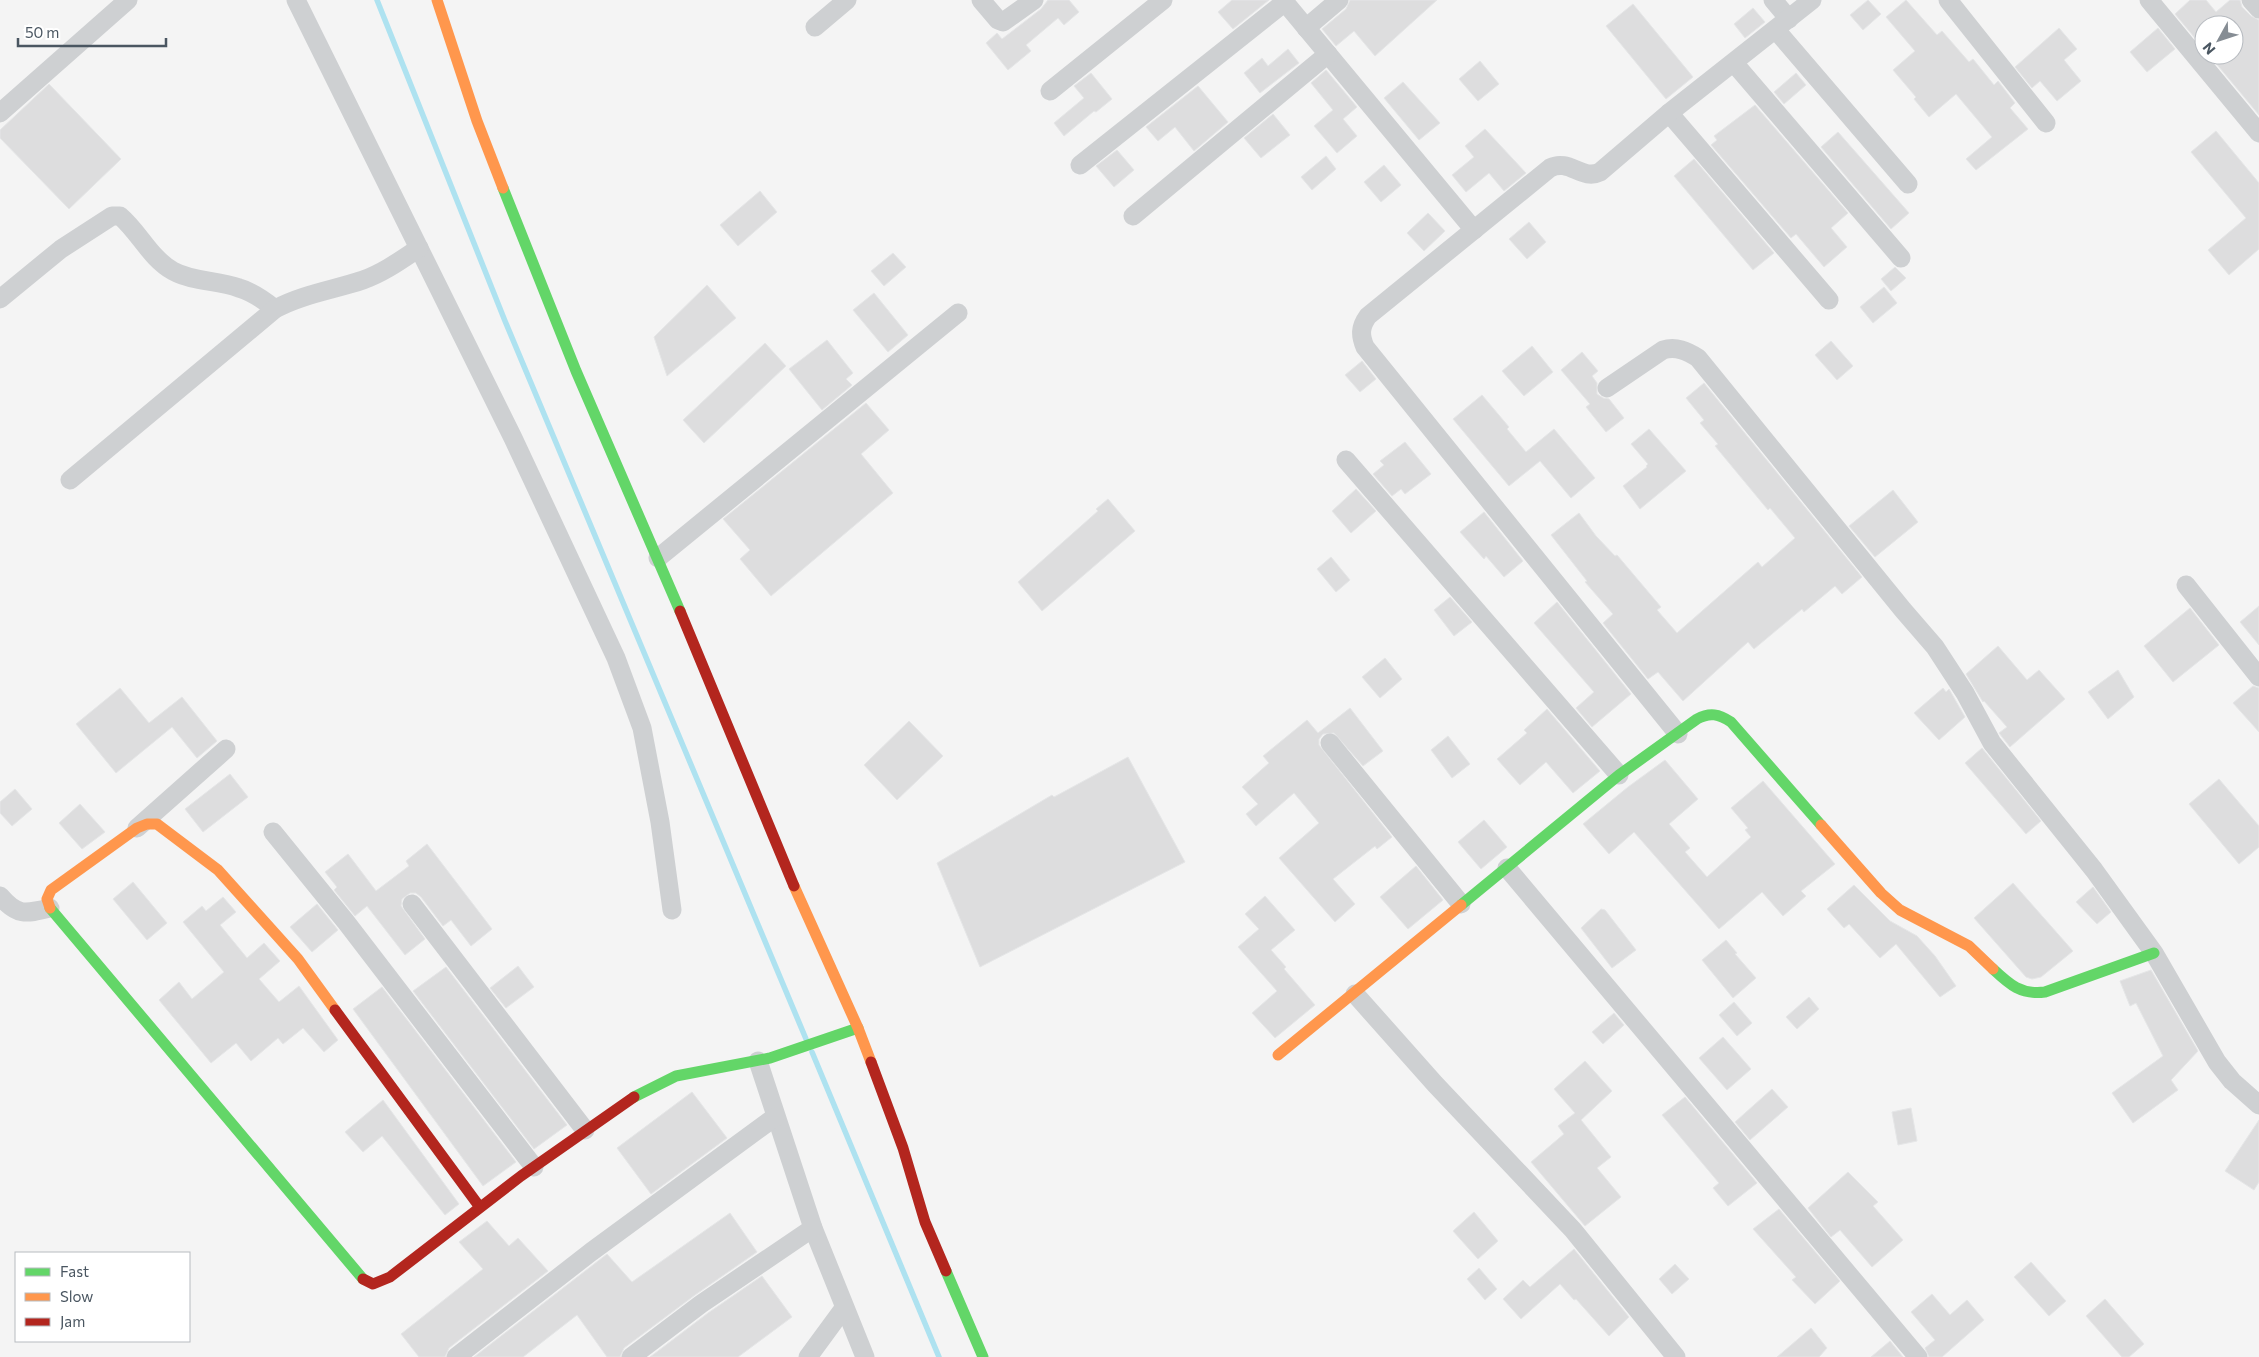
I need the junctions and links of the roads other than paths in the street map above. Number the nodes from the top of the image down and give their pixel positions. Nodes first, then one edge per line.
1 (128, 0) edge
2 (296, 0) edge
3 (438, 0) edge
4 (847, 0) edge
5 (981, 0) edge
6 (1034, 0) edge
7 (1163, 0) edge
8 (1339, 0) edge
9 (1773, 0) edge
10 (1812, 0) edge
11 (1948, 0) edge
12 (2251, 0) edge
13 (1284, 1) edge
14 (2158, 3) edge
15 (2259, 9) edge
16 (1782, 25) junction
17 (815, 27) dead end
18 (1306, 28) junction
19 (1328, 54) junction
20 (1734, 63) junction
21 (1050, 91) dead end
22 (0, 113) edge
23 (1669, 113) junction
24 (2046, 123) dead end
25 (2259, 133) edge
26 (1080, 165) dead end
27 (1908, 184) dead end
28 (1133, 216) dead end
29 (1474, 230) junction
30 (419, 248) junction
31 (1901, 258) dead end
32 (0, 300) edge
33 (1830, 300) dead end
34 (275, 309) junction
35 (958, 313) dead end
36 (1607, 388) dead end
37 (1346, 460) dead end
38 (70, 480) dead end
39 (658, 558) junction
40 (2186, 585) dead end
41 (2259, 677) edge
42 (1678, 734) junction
43 (1330, 743) dead end
44 (226, 750) dead end
45 (1618, 775) junction
46 (137, 828) junction
47 (273, 832) dead end
48 (1507, 868) junction
49 (0, 896) edge
50 (412, 904) dead end
51 (1461, 904) junction
52 (50, 908) junction
53 (672, 910) dead end
54 (2154, 953) junction
55 (1355, 994) junction
56 (858, 1028) junction
57 (1278, 1055) dead end
58 (758, 1061) junction
59 (2259, 1105) edge
60 (775, 1117) junction
61 (585, 1130) junction
62 (534, 1167) junction
63 (479, 1206) junction
64 (812, 1228) junction
65 (844, 1308) junction
66 (456, 1357) edge
67 (631, 1357) edge
68 (808, 1357) edge
69 (865, 1357) edge
70 (983, 1357) edge
71 (1676, 1357) edge
72 (1918, 1357) edge

1 - 22 street
2 - 30 street
3 - 39 street
4 - 17 street
5 - 6 street
7 - 21 street
8 - 18 street
9 - 16 street
10 - 16 street
11 - 24 street
12 - 15 street
13 - 18 street
13 - 26 street
14 - 25 street
16 - 20 street
16 - 27 street
18 - 19 street
19 - 28 street
19 - 29 street
20 - 23 street
20 - 31 street
23 - 29 street
23 - 33 street
29 - 42 street
30 - 34 street
30 - 53 street
32 - 34 street
34 - 38 street
35 - 39 street
36 - 54 street
37 - 45 street
39 - 56 street
40 - 41 street
42 - 45 street
42 - 54 street
43 - 51 street
44 - 46 street
45 - 48 street
46 - 52 street
46 - 63 street
47 - 62 street
48 - 51 street
48 - 72 street
49 - 52 street
50 - 61 street
51 - 55 street
52 - 63 street
54 - 59 street
55 - 57 street
55 - 71 street
56 - 58 street
56 - 70 street
58 - 60 street
58 - 61 street
60 - 64 street
60 - 66 street
61 - 62 street
62 - 63 street
64 - 65 street
64 - 67 street
65 - 68 street
65 - 69 street

